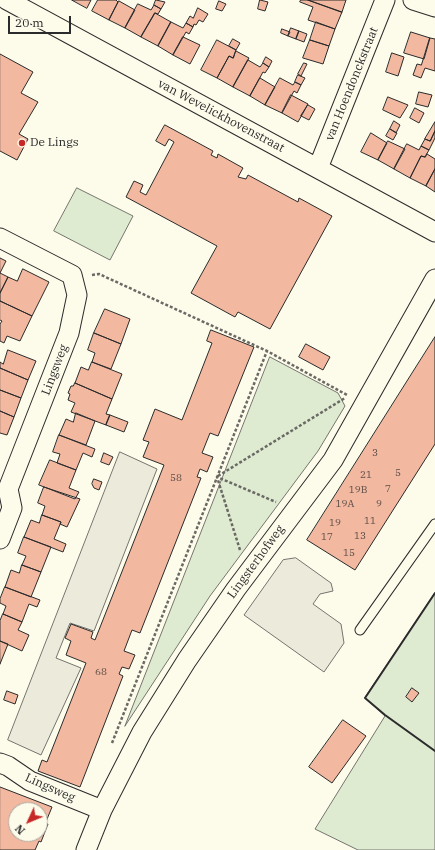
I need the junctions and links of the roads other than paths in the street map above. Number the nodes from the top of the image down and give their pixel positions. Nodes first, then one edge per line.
1 (7, 0) edge
2 (385, 0) edge
3 (413, 0) edge
4 (435, 7) edge
5 (318, 168) junction
6 (435, 232) edge
7 (0, 238) edge
8 (435, 279) edge
9 (435, 524) edge
10 (0, 539) edge
11 (360, 630) dead end
12 (0, 763) edge
13 (102, 810) junction
14 (86, 850) edge

1 - 5 street, van Wevelickhovenstraat
2 - 5 street, van Hoendonckstraat
3 - 4 street
5 - 6 street, van Wevelickhovenstraat
7 - 10 street, Lingsweg
8 - 13 street, Lingsterhofweg
9 - 11 lane
12 - 13 street, Lingsweg
13 - 14 street, Lingsterhofweg

